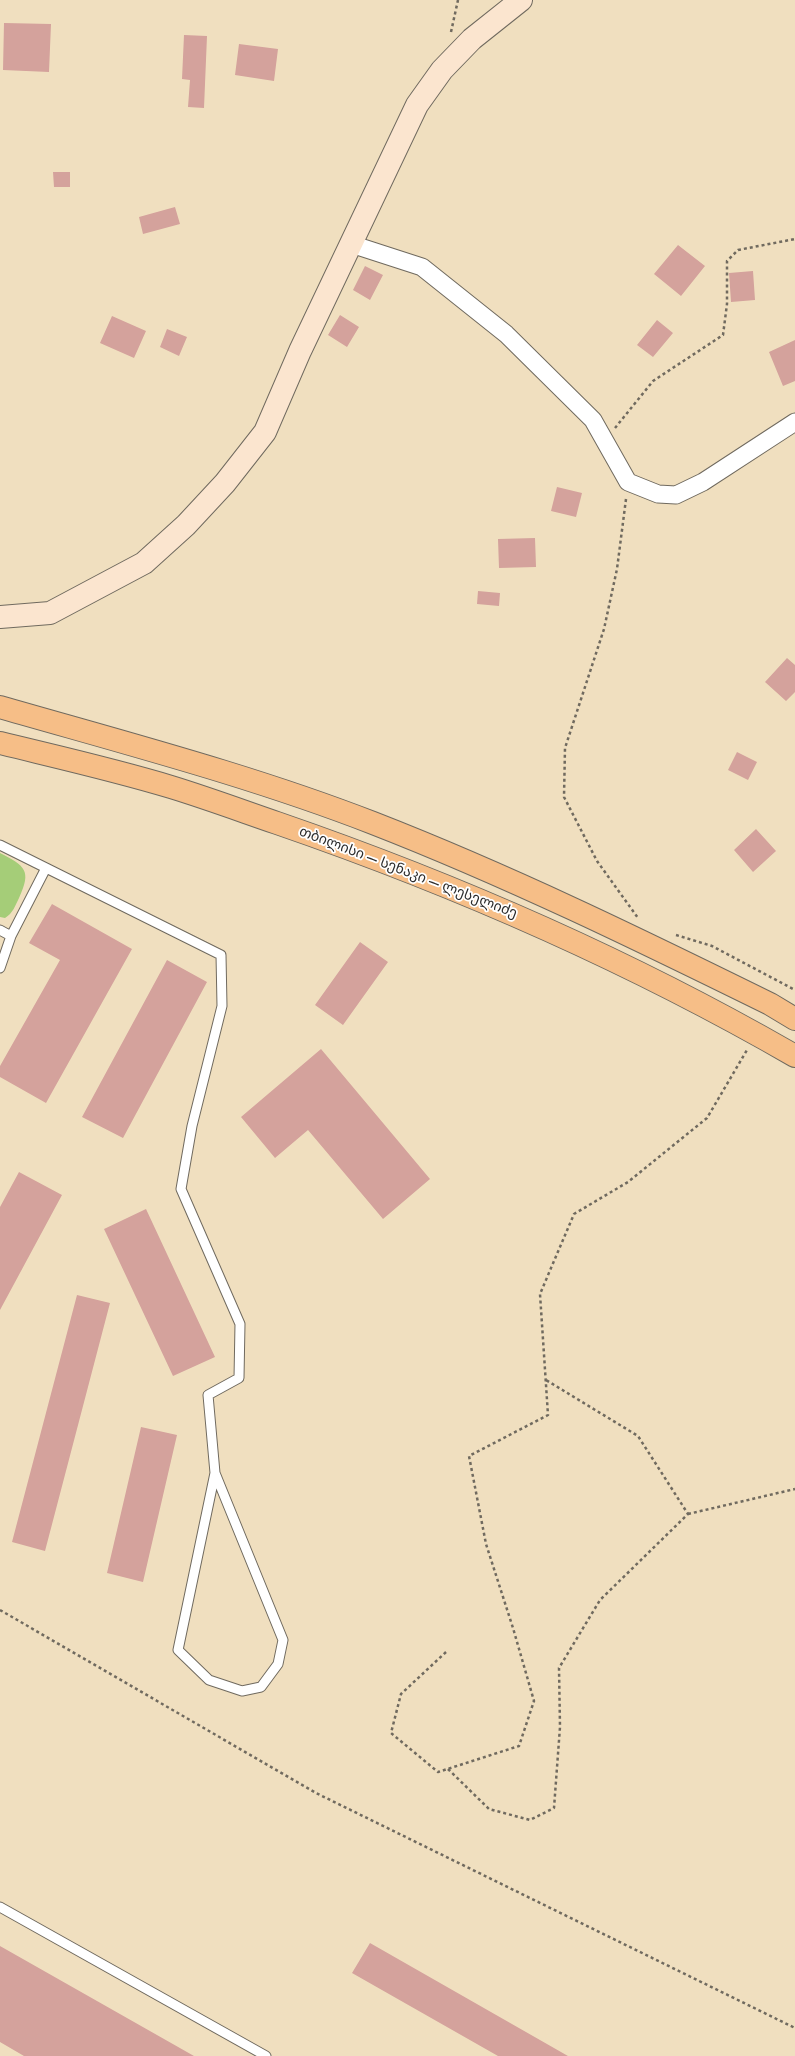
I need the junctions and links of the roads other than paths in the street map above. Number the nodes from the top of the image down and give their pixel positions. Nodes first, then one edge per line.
1 (521, 0) edge
2 (351, 244) junction
3 (795, 422) edge
4 (0, 617) edge
5 (0, 707) edge
6 (0, 743) edge
7 (0, 845) edge
8 (46, 868) junction
9 (0, 930) edge
10 (11, 936) junction
11 (0, 968) edge
12 (795, 1019) edge
13 (795, 1056) edge
14 (215, 1473) junction
15 (0, 1907) edge
16 (266, 2056) edge

1 - 2 street
2 - 3 street
2 - 4 street
5 - 12 highway, თბილისი — სენაკი — ლესელიძე
6 - 13 highway, თბილისი — სენაკი — ლესელიძე
7 - 8 lane
8 - 10 lane
8 - 14 lane
9 - 10 lane
10 - 11 lane
14 - 14 lane
15 - 16 lane

